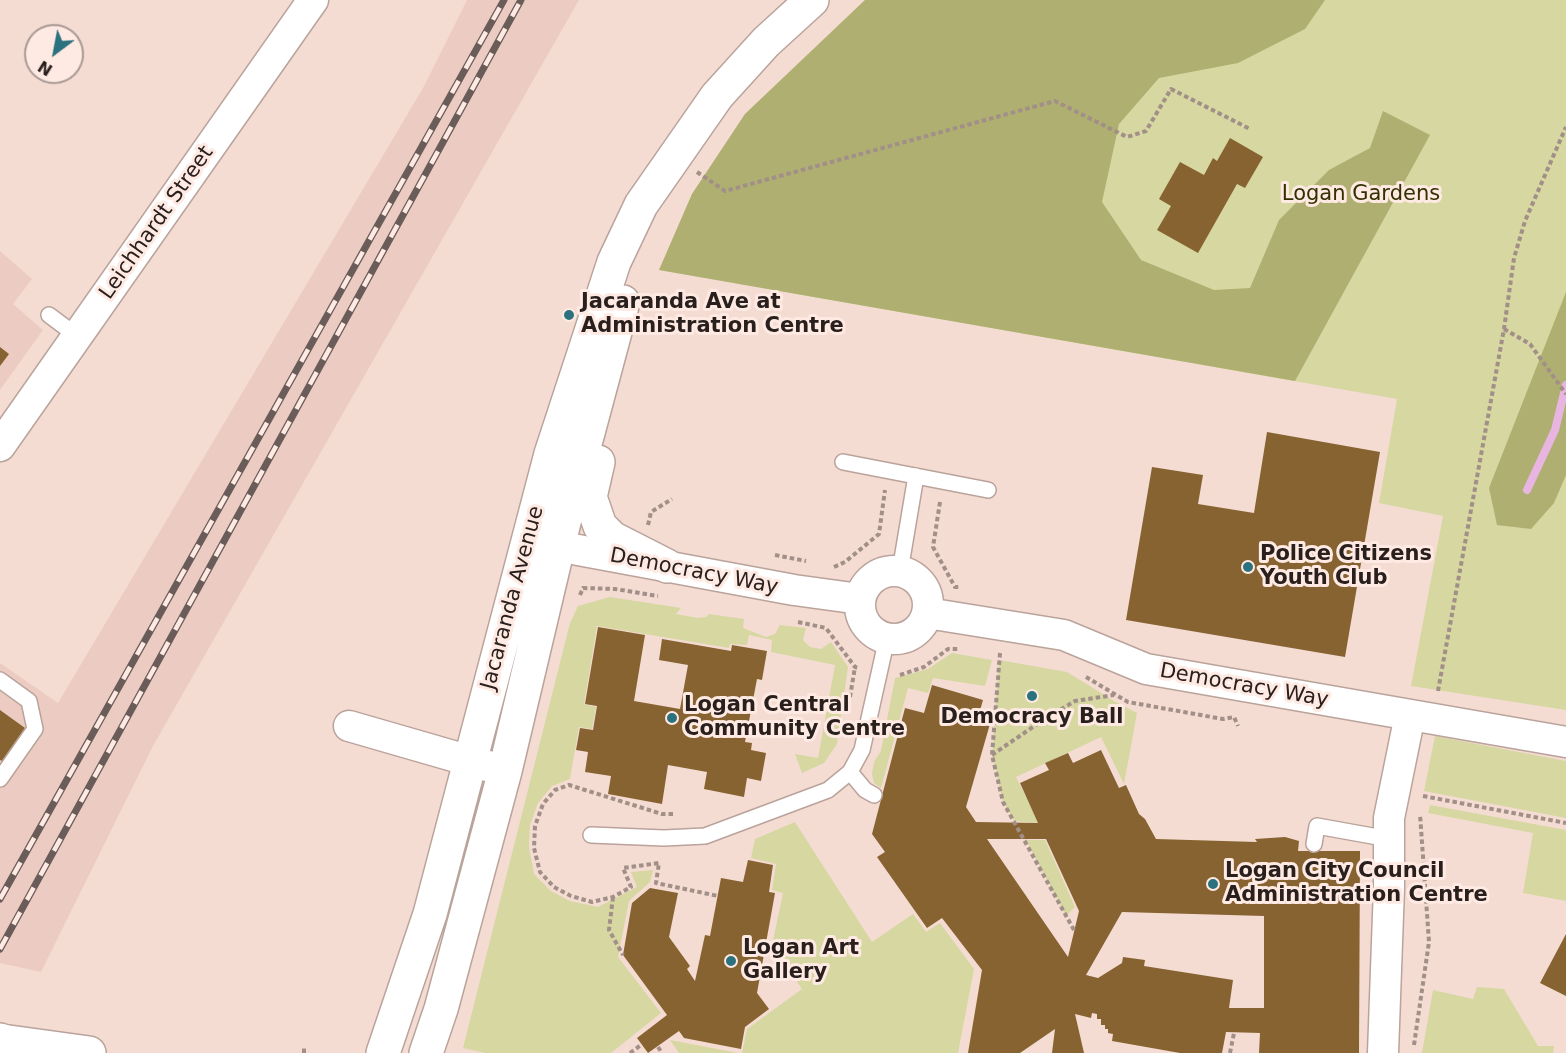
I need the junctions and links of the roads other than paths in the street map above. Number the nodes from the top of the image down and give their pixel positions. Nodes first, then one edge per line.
1 (313, 0) edge
2 (812, 0) edge
3 (674, 156) junction
4 (621, 310) junction
5 (49, 315) dead end
6 (78, 336) junction
7 (0, 446) edge
8 (843, 462) dead end
9 (916, 476) junction
10 (988, 490) dead end
11 (543, 544) junction
12 (900, 571) junction
13 (664, 582) junction
14 (860, 600) junction
15 (927, 613) junction
16 (887, 638) junction
17 (0, 680) edge
18 (1421, 717) junction
19 (349, 726) dead end
20 (1566, 742) edge
21 (471, 760) junction
22 (505, 771) junction
23 (850, 772) junction
24 (0, 779) edge
25 (874, 795) dead end
26 (591, 836) dead end
27 (1389, 839) junction
28 (1314, 844) dead end
29 (2, 1041) edge
30 (380, 1047) edge
31 (39, 1053) edge
32 (89, 1053) edge
33 (426, 1053) edge
34 (1383, 1053) edge

1 - 6 street, Leichhardt Street
2 - 3 street, Jacaranda Avenue
3 - 4 street, Jacaranda Avenue
3 - 11 street, Jacaranda Avenue
4 - 11 street, Jacaranda Avenue
4 - 13 street
5 - 6 lane
6 - 7 street, Leichhardt Street
8 - 9 lane
9 - 10 lane
9 - 12 lane
11 - 13 street, Democracy Way
11 - 21 street, Jacaranda Avenue
11 - 22 street, Jacaranda Avenue
12 - 14 street
12 - 15 street
13 - 14 street, Democracy Way
14 - 16 street
15 - 16 street
15 - 18 street, Democracy Way
16 - 23 lane
17 - 24 lane
18 - 20 street, Democracy Way
18 - 27 street
19 - 21 street
21 - 22 street
21 - 30 street, Jacaranda Avenue
22 - 33 street, Jacaranda Avenue
23 - 25 lane
23 - 26 lane
27 - 28 lane
27 - 34 street
29 - 31 street
29 - 32 street

